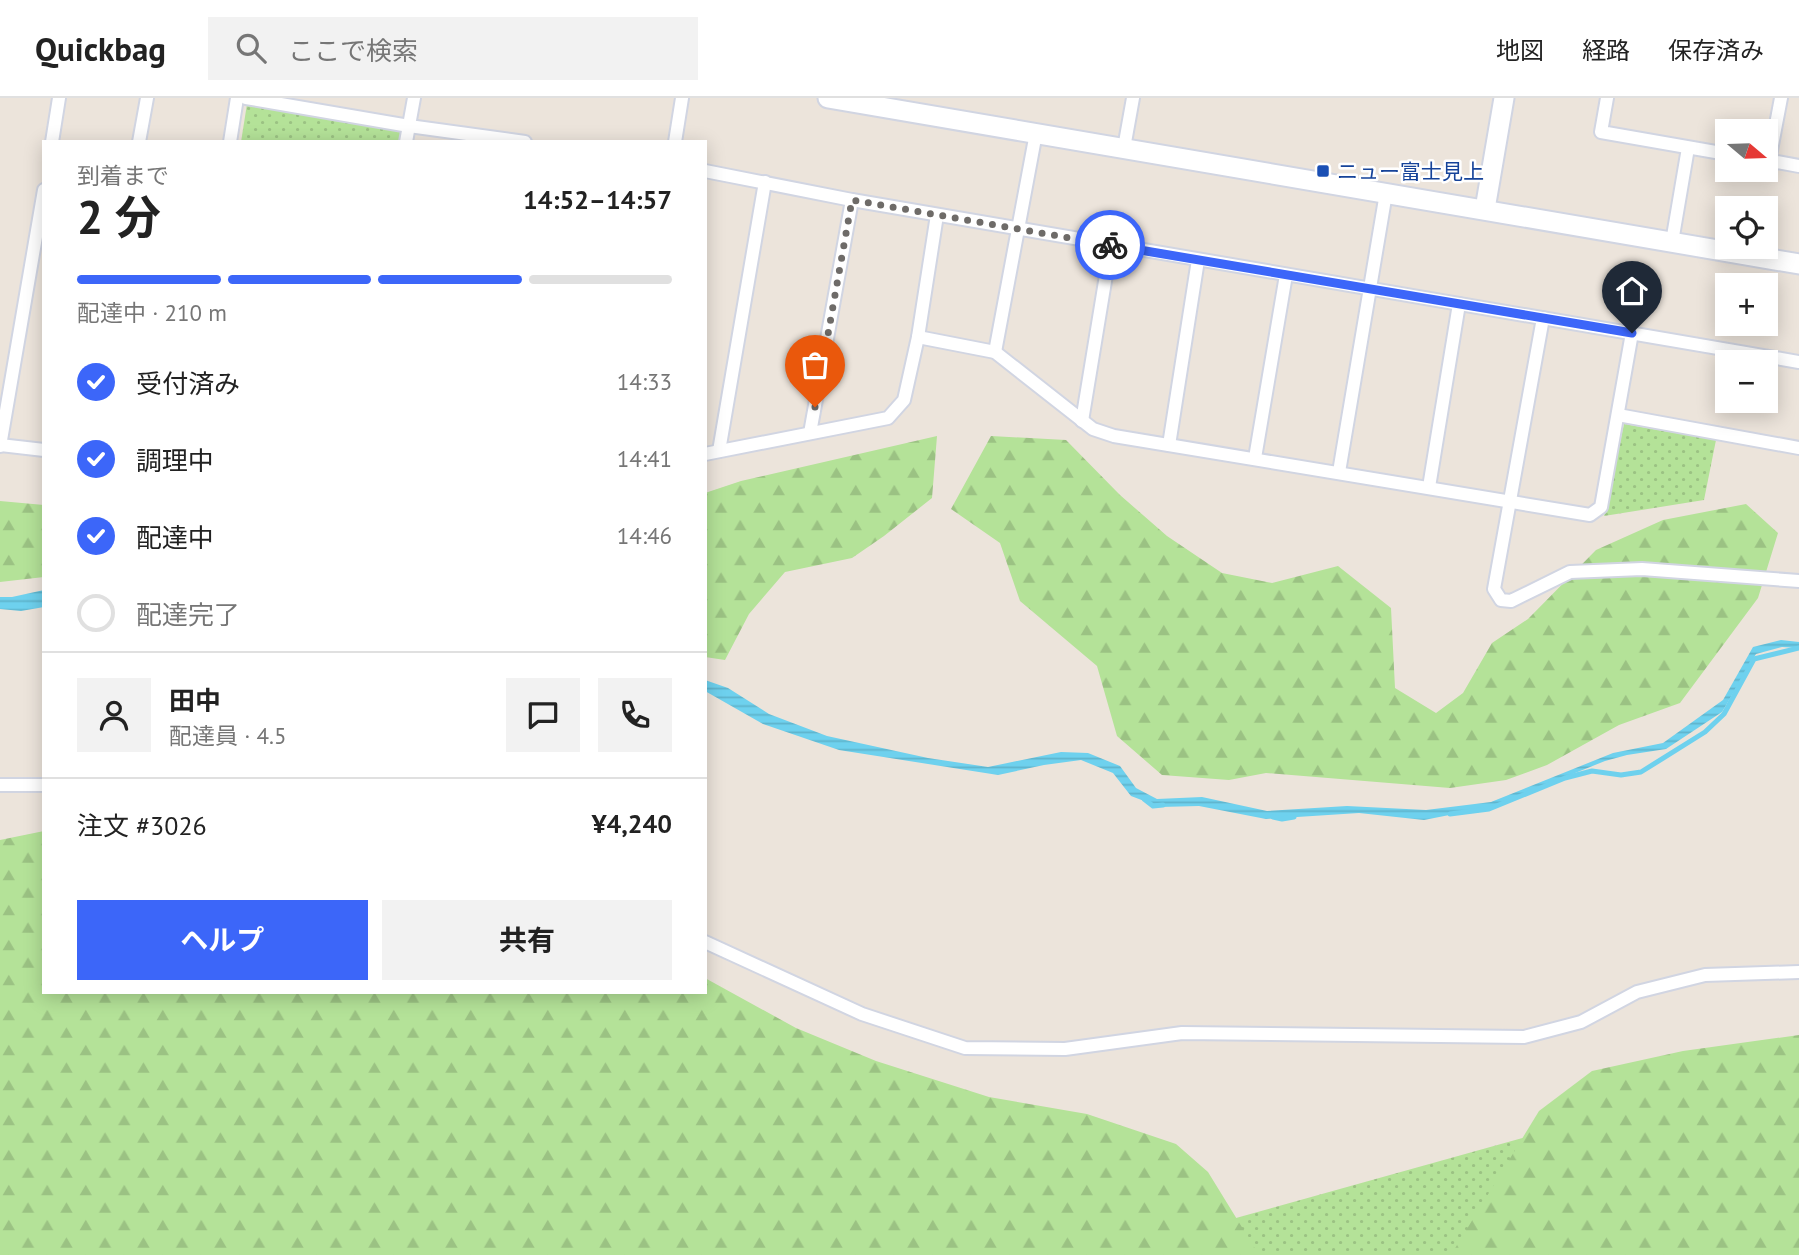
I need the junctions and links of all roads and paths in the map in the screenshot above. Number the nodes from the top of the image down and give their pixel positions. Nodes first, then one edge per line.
1 (59, 98) edge
2 (147, 98) edge
3 (237, 98) edge
4 (246, 98) edge
5 (414, 98) edge
6 (682, 98) edge
7 (828, 98) edge
8 (1133, 98) edge
9 (1504, 98) edge
10 (1606, 98) edge
11 (1781, 98) edge
12 (1777, 119) edge
13 (409, 126) junction
14 (1036, 133) junction
15 (52, 140) edge
16 (139, 140) edge
17 (230, 140) edge
18 (406, 140) edge
19 (500, 140) edge
20 (675, 140) edge
21 (1124, 148) junction
22 (1688, 148) junction
23 (1715, 152) edge
24 (1778, 162) edge
25 (1799, 166) edge
26 (707, 171) edge
27 (765, 182) junction
28 (1386, 193) junction
29 (852, 200) junction
30 (42, 202) edge
31 (1485, 209) junction
32 (937, 215) junction
33 (1019, 229) junction
34 (1672, 242) junction
35 (1111, 245) junction
36 (1198, 260) junction
37 (1799, 264) edge
38 (1286, 275) junction
39 (1370, 289) junction
40 (1460, 304) junction
41 (1543, 318) junction
42 (1632, 333) junction
43 (918, 337) junction
44 (995, 352) junction
45 (1799, 362) edge
46 (1618, 415) junction
47 (1082, 421) junction
48 (810, 433) junction
49 (1169, 444) junction
50 (0, 446) edge
51 (1799, 448) edge
52 (42, 450) edge
53 (719, 451) junction
54 (707, 454) edge
55 (1255, 458) junction
56 (1339, 472) junction
57 (1429, 487) junction
58 (1511, 501) junction
59 (1799, 581) edge
60 (0, 785) edge
61 (42, 785) edge
62 (707, 943) edge
63 (1799, 972) edge

1 - 15 street
2 - 16 street
3 - 17 street
4 - 13 street
5 - 13 street
6 - 20 street
7 - 14 street
8 - 21 street
9 - 31 street
10 - 22 street
11 - 12 street
13 - 18 street
13 - 19 street
14 - 21 street
14 - 33 street
21 - 28 street
22 - 23 street
22 - 34 street
24 - 25 street
26 - 27 street
27 - 29 street
27 - 53 street
28 - 31 street
28 - 39 street
29 - 32 street
29 - 48 street
30 - 50 street
31 - 34 street
32 - 33 street
32 - 43 street
33 - 35 street
33 - 44 street
34 - 37 street
35 - 36 street
35 - 47 street
36 - 38 street
36 - 49 street
38 - 39 street
38 - 55 street
39 - 40 street
39 - 56 street
40 - 41 street
40 - 57 street
41 - 42 street
41 - 58 street
42 - 45 street
42 - 46 street
43 - 44 street
43 - 48 street
44 - 47 street
46 - 51 street
46 - 58 street
47 - 49 street
48 - 53 street
49 - 55 street
50 - 52 street
53 - 54 street
55 - 56 street
56 - 57 street
57 - 58 street
58 - 59 street
60 - 61 street
62 - 63 street

